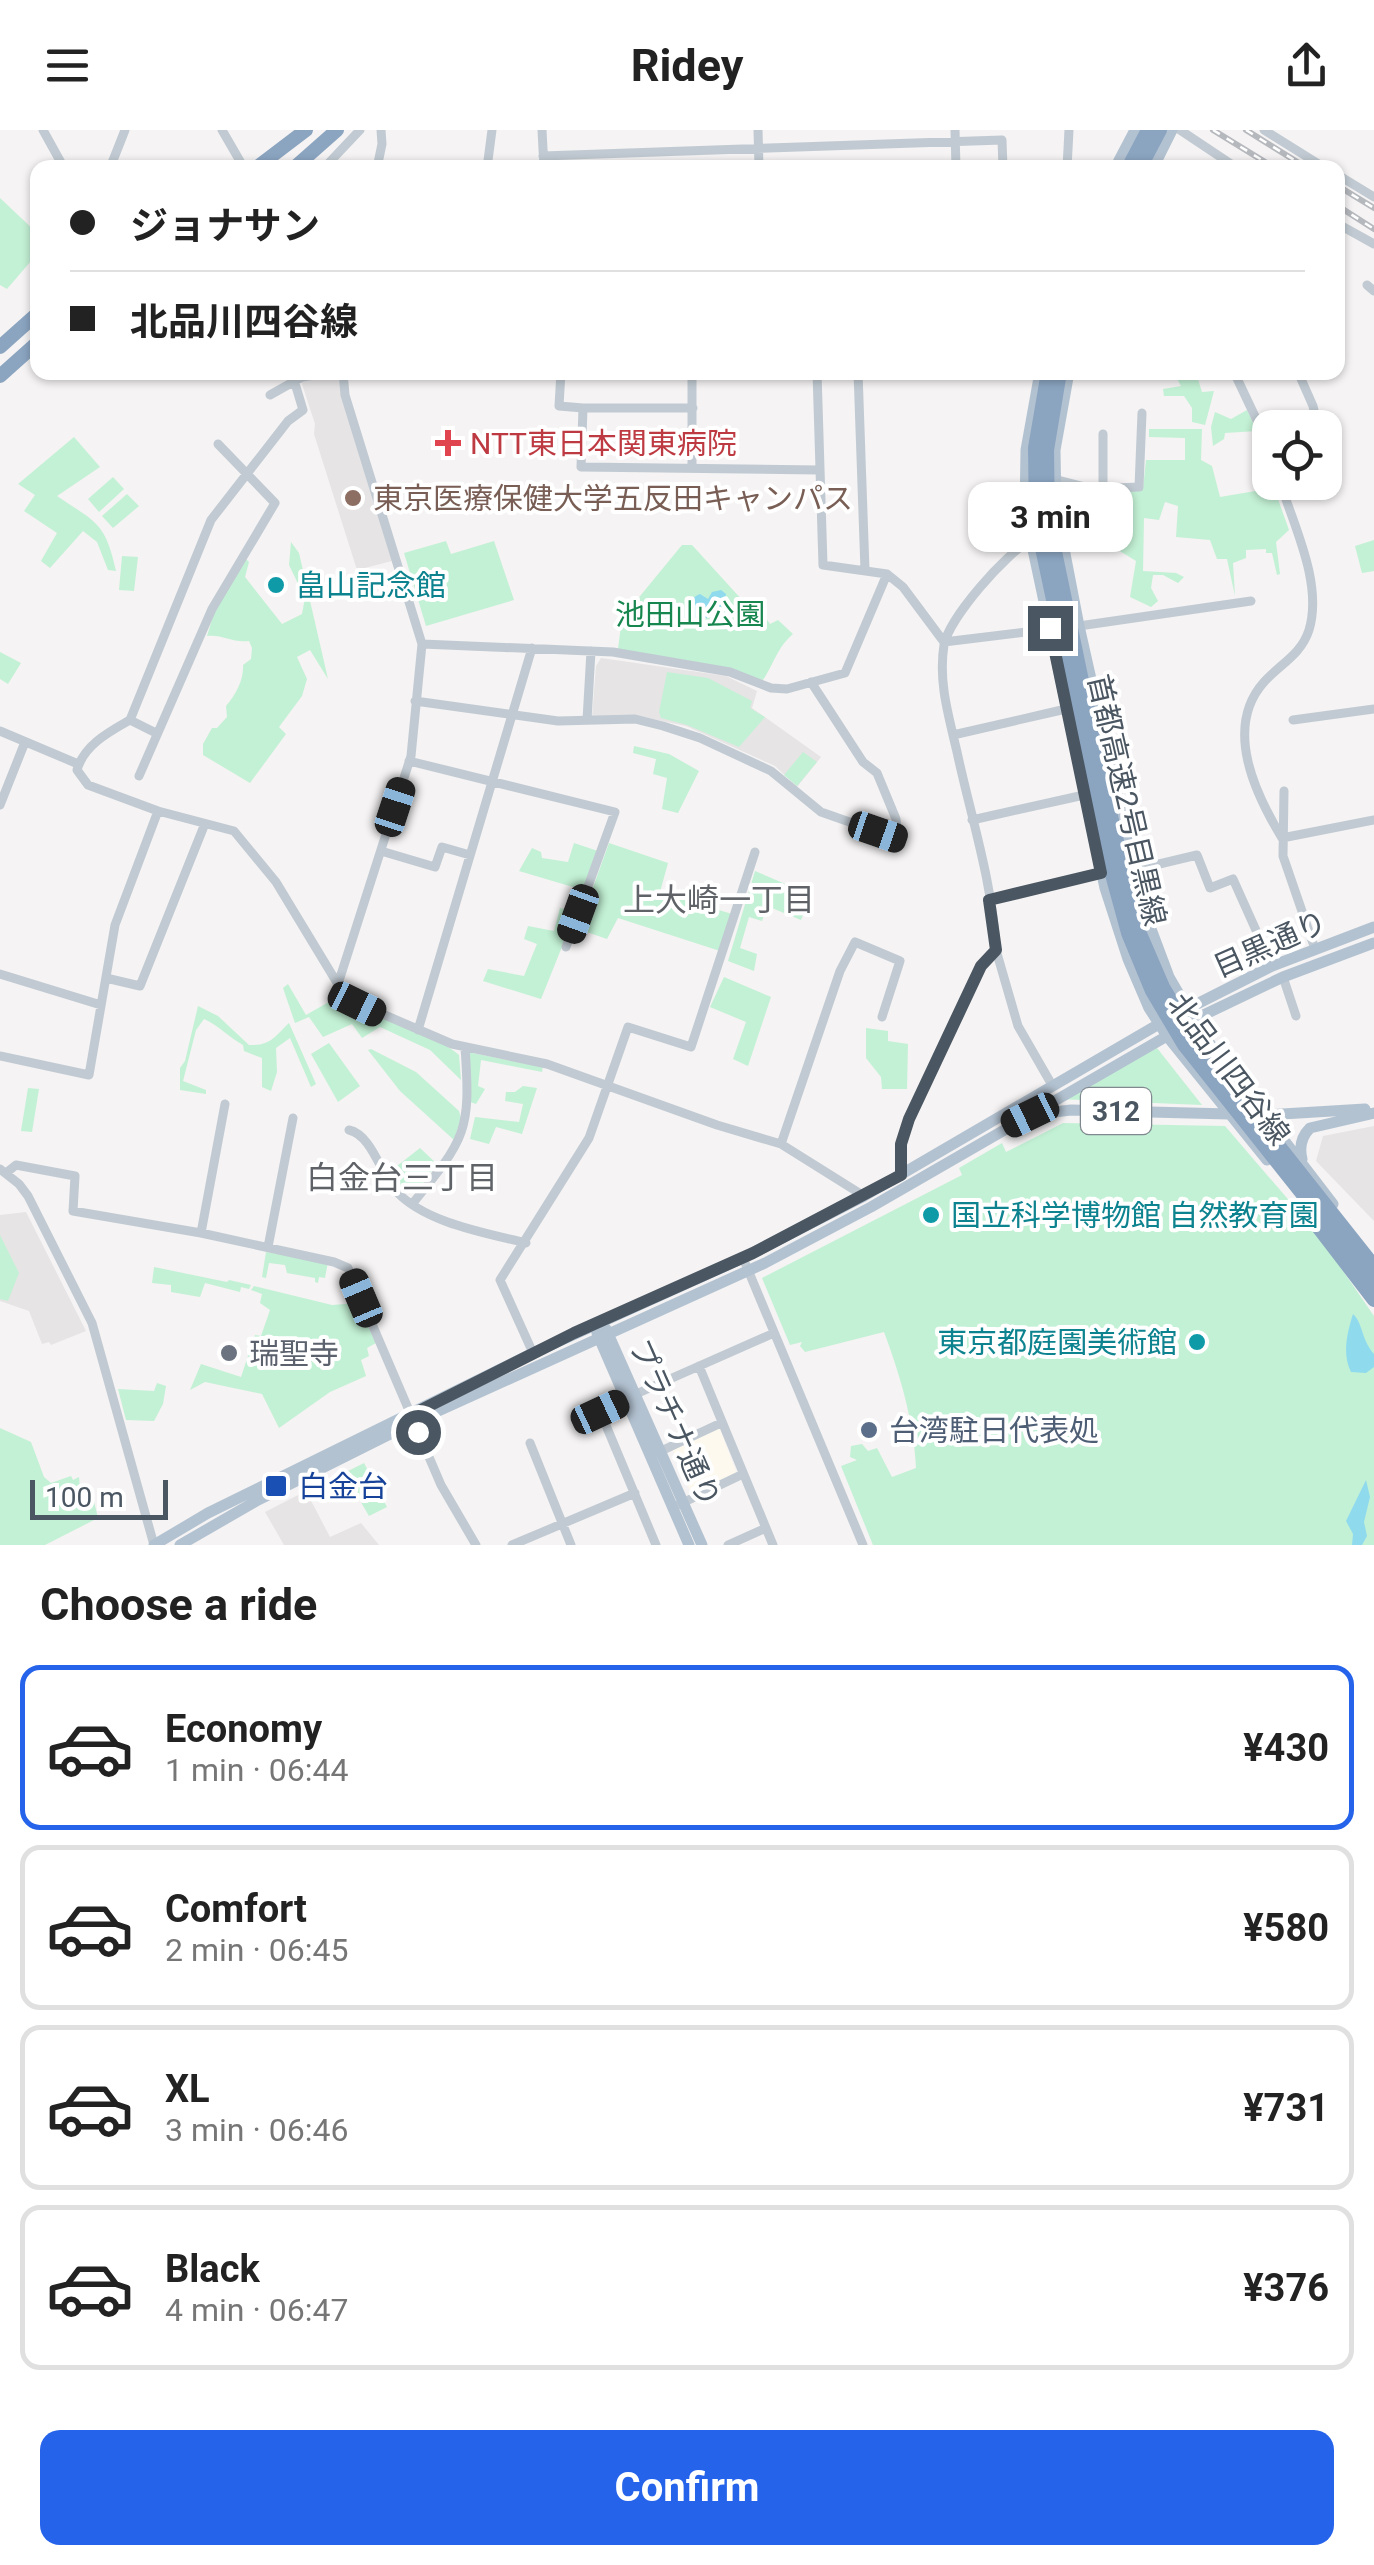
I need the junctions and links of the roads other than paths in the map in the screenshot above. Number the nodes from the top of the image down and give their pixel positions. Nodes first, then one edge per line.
1 (43, 130) edge
2 (125, 130) edge
3 (222, 130) edge
4 (306, 130) edge
5 (337, 130) edge
6 (360, 130) edge
7 (380, 130) edge
8 (492, 130) edge
9 (542, 130) edge
10 (758, 130) edge
11 (955, 130) edge
12 (1069, 130) edge
13 (1135, 130) edge
14 (1148, 130) edge
15 (1160, 130) edge
16 (1172, 130) edge
17 (1180, 130) edge
18 (1264, 130) edge
19 (956, 142) junction
20 (758, 149) junction
21 (60, 160) edge
22 (113, 160) edge
23 (239, 160) edge
24 (267, 160) edge
25 (303, 160) edge
26 (334, 160) edge
27 (379, 160) edge
28 (488, 160) edge
29 (543, 160) edge
30 (576, 160) edge
31 (759, 160) edge
32 (956, 160) edge
33 (1003, 160) edge
34 (1067, 160) edge
35 (1119, 160) edge
36 (1132, 160) edge
37 (1144, 160) edge
38 (1156, 160) edge
39 (1225, 160) edge
40 (1312, 160) edge
41 (1345, 179) edge
42 (1374, 198) edge
43 (1345, 227) edge
44 (1374, 244) edge
45 (30, 320) edge
46 (0, 348) edge
47 (30, 349) edge
48 (0, 376) edge
49 (294, 380) joint
50 (344, 380) edge
51 (561, 380) edge
52 (692, 380) edge
53 (817, 380) edge
54 (858, 380) edge
55 (1039, 380) edge
56 (1047, 380) edge
57 (1059, 380) edge
58 (1068, 380) edge
59 (1238, 380) edge
60 (1302, 380) edge
61 (270, 395) dead end
62 (583, 408) junction
63 (693, 408) junction
64 (1252, 410) edge
65 (1314, 410) edge
66 (1142, 413) dead end
67 (1103, 434) dead end
68 (218, 444) dead end
69 (692, 468) junction
70 (819, 470) junction
71 (246, 474) junction
72 (1054, 479) junction
73 (1103, 488) junction
74 (1285, 500) edge
75 (1031, 540) junction
76 (864, 570) junction
77 (886, 574) junction
78 (1251, 600) dead end
79 (1079, 626) junction
80 (1050, 628) junction
81 (944, 642) junction
82 (422, 644) junction
83 (532, 648) junction
84 (591, 651) junction
85 (811, 682) junction
86 (415, 701) junction
87 (1066, 709) junction
88 (1374, 709) edge
89 (402, 712) dead end
90 (413, 713) junction
91 (513, 715) junction
92 (130, 720) junction
93 (586, 720) junction
94 (1293, 720) dead end
95 (0, 731) edge
96 (156, 734) junction
97 (953, 735) junction
98 (25, 742) junction
99 (409, 762) junction
100 (78, 764) junction
101 (140, 776) dead end
102 (494, 783) junction
103 (1284, 791) dead end
104 (1084, 795) junction
105 (0, 805) edge
106 (158, 811) junction
107 (972, 820) junction
108 (1374, 820) edge
109 (204, 826) junction
110 (1282, 838) junction
111 (381, 851) junction
112 (755, 852) dead end
113 (470, 855) junction
114 (1134, 870) junction
115 (1101, 873) junction
116 (989, 900) junction
117 (1374, 927) edge
118 (1374, 943) edge
119 (566, 947) dead end
120 (1315, 949) junction
121 (996, 950) junction
122 (1272, 966) junction
123 (0, 974) edge
124 (1283, 977) junction
125 (106, 978) junction
126 (338, 984) junction
127 (101, 1005) junction
128 (1190, 1014) junction
129 (1296, 1016) dead end
130 (882, 1017) dead end
131 (1158, 1024) junction
132 (418, 1030) junction
133 (1167, 1036) junction
134 (465, 1048) junction
135 (0, 1056) edge
136 (1052, 1085) junction
137 (608, 1086) junction
138 (225, 1104) dead end
139 (1374, 1110) edge
140 (1229, 1114) junction
141 (1265, 1114) junction
142 (293, 1118) dead end
143 (1006, 1127) junction
144 (349, 1130) dead end
145 (781, 1144) junction
146 (1306, 1168) junction
147 (3, 1171) edge
148 (901, 1175) junction
149 (1294, 1192) junction
150 (864, 1196) junction
151 (414, 1203) junction
152 (201, 1233) junction
153 (526, 1243) junction
154 (268, 1247) junction
155 (1374, 1255) edge
156 (746, 1264) junction
157 (1374, 1266) edge
158 (1374, 1284) edge
159 (1374, 1299) edge
160 (601, 1330) junction
161 (774, 1333) junction
162 (533, 1353) junction
163 (699, 1366) junction
164 (631, 1397) junction
165 (413, 1418) junction
166 (721, 1423) junction
167 (530, 1443) dead end
168 (661, 1451) junction
169 (743, 1474) junction
170 (285, 1481) junction
171 (635, 1494) junction
172 (678, 1505) junction
173 (561, 1522) junction
174 (766, 1528) junction
175 (154, 1545) edge
176 (180, 1545) edge
177 (476, 1545) edge
178 (512, 1545) edge
179 (571, 1545) edge
180 (656, 1545) edge
181 (689, 1545) edge
182 (702, 1545) edge
183 (728, 1545) edge
184 (773, 1545) edge
185 (863, 1545) edge

1 - 21 street
2 - 22 street
3 - 23 street
4 - 24 highway
5 - 25 highway
6 - 26 street
7 - 27 street
8 - 28 street
9 - 29 street
10 - 20 street
11 - 19 street
12 - 34 street
13 - 35 main road
14 - 36 highway
15 - 37 highway
16 - 38 main road
17 - 39 street
18 - 40 street
19 - 20 street
19 - 32 street
19 - 33 street
20 - 30 street
20 - 31 street
41 - 42 street
43 - 44 street
45 - 46 highway
47 - 48 highway
49 - 61 street
49 - 71 street
50 - 82 street
51 - 62 street
52 - 63 street
53 - 70 street
54 - 76 street
55 - 75 main road, 北品川四谷線
56 - 158 highway, 首都高速2号目黒線
57 - 157 highway, 首都高速2号目黒線
58 - 72 main road, 北品川四谷線
59 - 64 street
60 - 65 street
62 - 63 street
62 - 69 street
63 - 69 street
66 - 73 street
67 - 73 street
68 - 71 street
69 - 70 street
70 - 76 street
71 - 92 street
71 - 96 street
72 - 73 street
72 - 79 main road, 北品川四谷線
74 - 110 street
75 - 80 main road, 北品川四谷線
75 - 81 street
76 - 77 street
77 - 81 street
77 - 85 street
78 - 79 street
79 - 114 main road, 北品川四谷線
80 - 81 street
80 - 87 main road, 北品川四谷線
81 - 97 street
82 - 83 street
82 - 86 street
83 - 84 street
83 - 91 street
84 - 85 street
84 - 93 street
85 - 93 street
86 - 90 street
86 - 91 street
87 - 97 street
87 - 104 main road, 北品川四谷線
88 - 94 street
89 - 90 street
90 - 99 street
91 - 93 street
91 - 102 street
92 - 96 street
92 - 100 street
95 - 98 street
96 - 101 street
97 - 107 street
98 - 100 street
98 - 105 street
99 - 102 street
99 - 111 street
100 - 106 street
102 - 113 street
102 - 119 street
103 - 110 street
104 - 107 street
104 - 115 main road, 北品川四谷線
106 - 109 street
106 - 125 street
107 - 116 street
108 - 110 street
109 - 125 street
109 - 126 street
110 - 120 street
111 - 113 street
111 - 126 street
112 - 137 street
113 - 132 street
114 - 122 street
114 - 128 main road, 北品川四谷線
115 - 116 street
115 - 131 main road, 北品川四谷線
116 - 121 street
117 - 120 main road, 目黒通り
118 - 124 main road, 目黒通り
120 - 122 main road, 目黒通り
121 - 136 street
121 - 148 street
122 - 128 main road, 目黒通り
123 - 127 street
124 - 128 main road, 目黒通り
124 - 129 street
125 - 127 street
126 - 132 street
127 - 135 street
128 - 141 main road, 北品川四谷線
130 - 145 street
131 - 133 main road, 北品川四谷線
131 - 136 main road, 312
132 - 134 street
133 - 140 main road, 北品川四谷線
133 - 143 main road, 312
134 - 137 street
134 - 151 street
136 - 148 main road, 312
137 - 145 street
137 - 153 street
138 - 152 street
139 - 141 main road
139 - 146 main road
140 - 143 main road, 312
140 - 149 main road, 北品川四谷線
141 - 146 main road, 北品川四谷線
142 - 154 street
143 - 156 main road, 312
144 - 151 street
145 - 150 street
146 - 155 main road, 北品川四谷線
146 - 155 highway
147 - 152 street
147 - 175 street
148 - 150 main road, 312
149 - 159 main road, 北品川四谷線
149 - 159 highway
150 - 156 main road, 312
151 - 153 street
152 - 154 street
153 - 162 street
154 - 165 street
156 - 160 main road, 312
156 - 161 street
160 - 162 main road, 312
160 - 164 main road, プラチナ通り
160 - 165 main road, 312
161 - 163 street
161 - 185 street
162 - 165 main road, 312
163 - 164 street
163 - 166 street
164 - 168 main road, プラチナ通り
164 - 171 street
164 - 172 main road, プラチナ通り
165 - 170 main road, 312
165 - 177 street
166 - 168 street
166 - 169 street
167 - 173 street
168 - 172 main road, プラチナ通り
169 - 172 street
169 - 174 street
170 - 175 main road, 312
170 - 176 main road, 312
171 - 173 street
171 - 180 street
172 - 181 main road, プラチナ通り
172 - 182 main road, プラチナ通り
173 - 178 street
173 - 179 street
174 - 183 street
174 - 184 street

